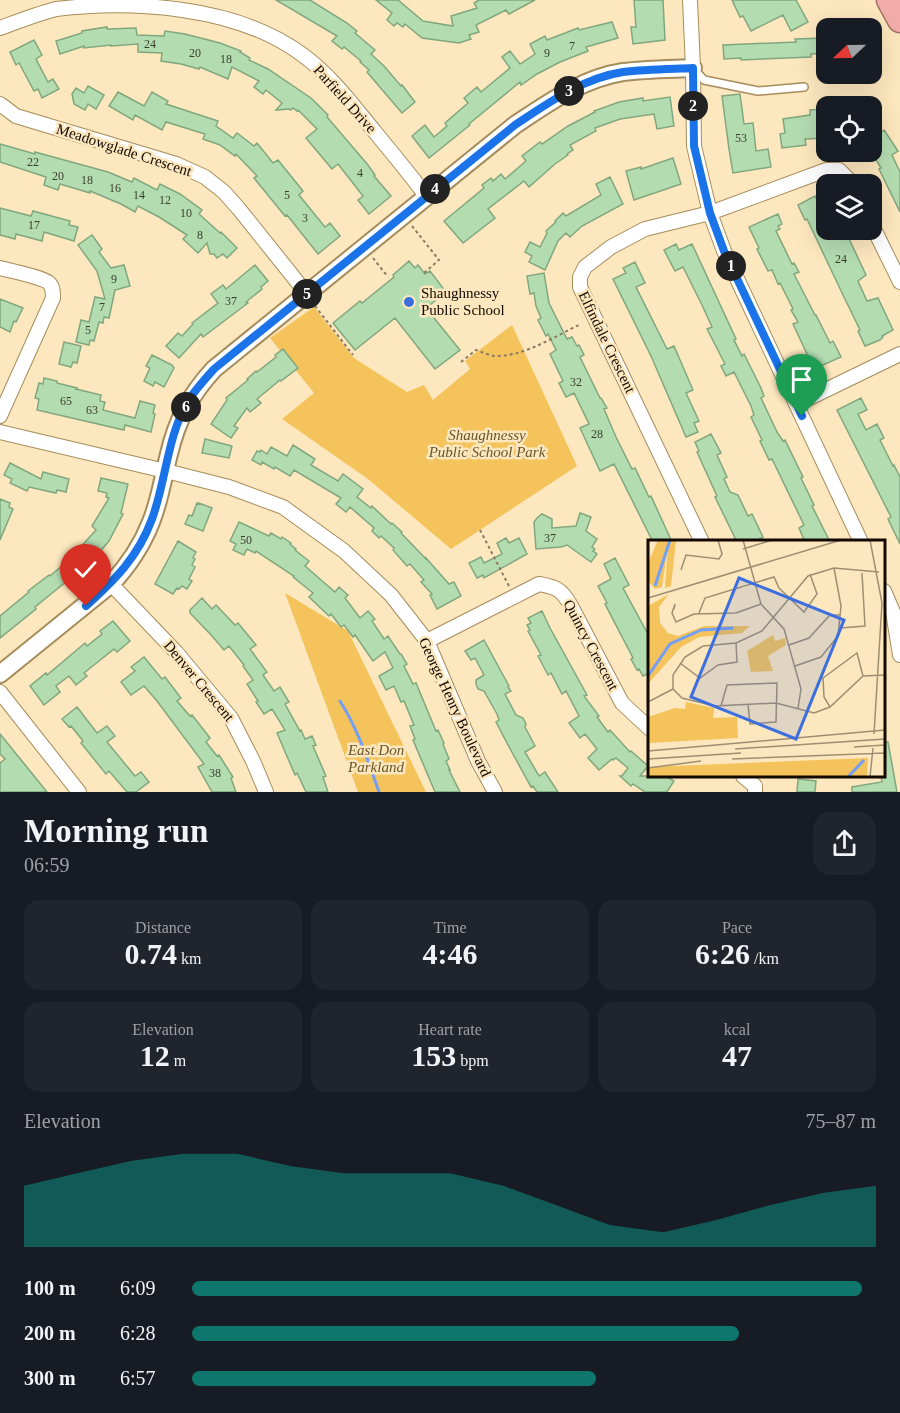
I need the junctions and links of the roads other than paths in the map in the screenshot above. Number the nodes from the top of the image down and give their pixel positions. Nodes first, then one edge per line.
1 (690, 0) edge
2 (889, 0) edge
3 (56, 4) edge
4 (900, 20) edge
5 (0, 28) edge
6 (693, 68) junction
7 (804, 87) dead end
8 (0, 104) edge
9 (843, 174) edge
10 (426, 196) junction
11 (710, 213) junction
12 (879, 240) edge
13 (0, 268) edge
14 (900, 282) edge
15 (311, 300) junction
16 (900, 354) edge
17 (797, 404) junction
18 (0, 416) edge
19 (0, 432) edge
20 (165, 471) junction
21 (701, 540) edge
22 (860, 540) edge
23 (111, 584) junction
24 (885, 593) edge
25 (427, 641) junction
26 (900, 655) edge
27 (0, 674) edge
28 (0, 692) edge
29 (648, 727) edge
30 (744, 777) edge
31 (79, 792) edge
32 (266, 792) edge
33 (495, 792) edge
34 (755, 792) edge

1 - 6 street
2 - 4 highway
3 - 5 street, Parfield Drive
3 - 10 street, Parfield Drive
6 - 7 lane
6 - 10 street
6 - 11 street
8 - 15 street, Meadowglade Crescent
9 - 11 street
10 - 15 street
11 - 17 street
11 - 21 street, Elfindale Crescent
12 - 14 street
13 - 18 street
15 - 20 street
16 - 17 street
17 - 22 street
19 - 20 street, George Henry Boulevard
20 - 23 street
20 - 25 street, George Henry Boulevard
23 - 27 street
23 - 32 street, Denver Crescent
24 - 26 street
25 - 29 street, Quincy Crescent
25 - 33 street, George Henry Boulevard
28 - 31 street
30 - 34 street

